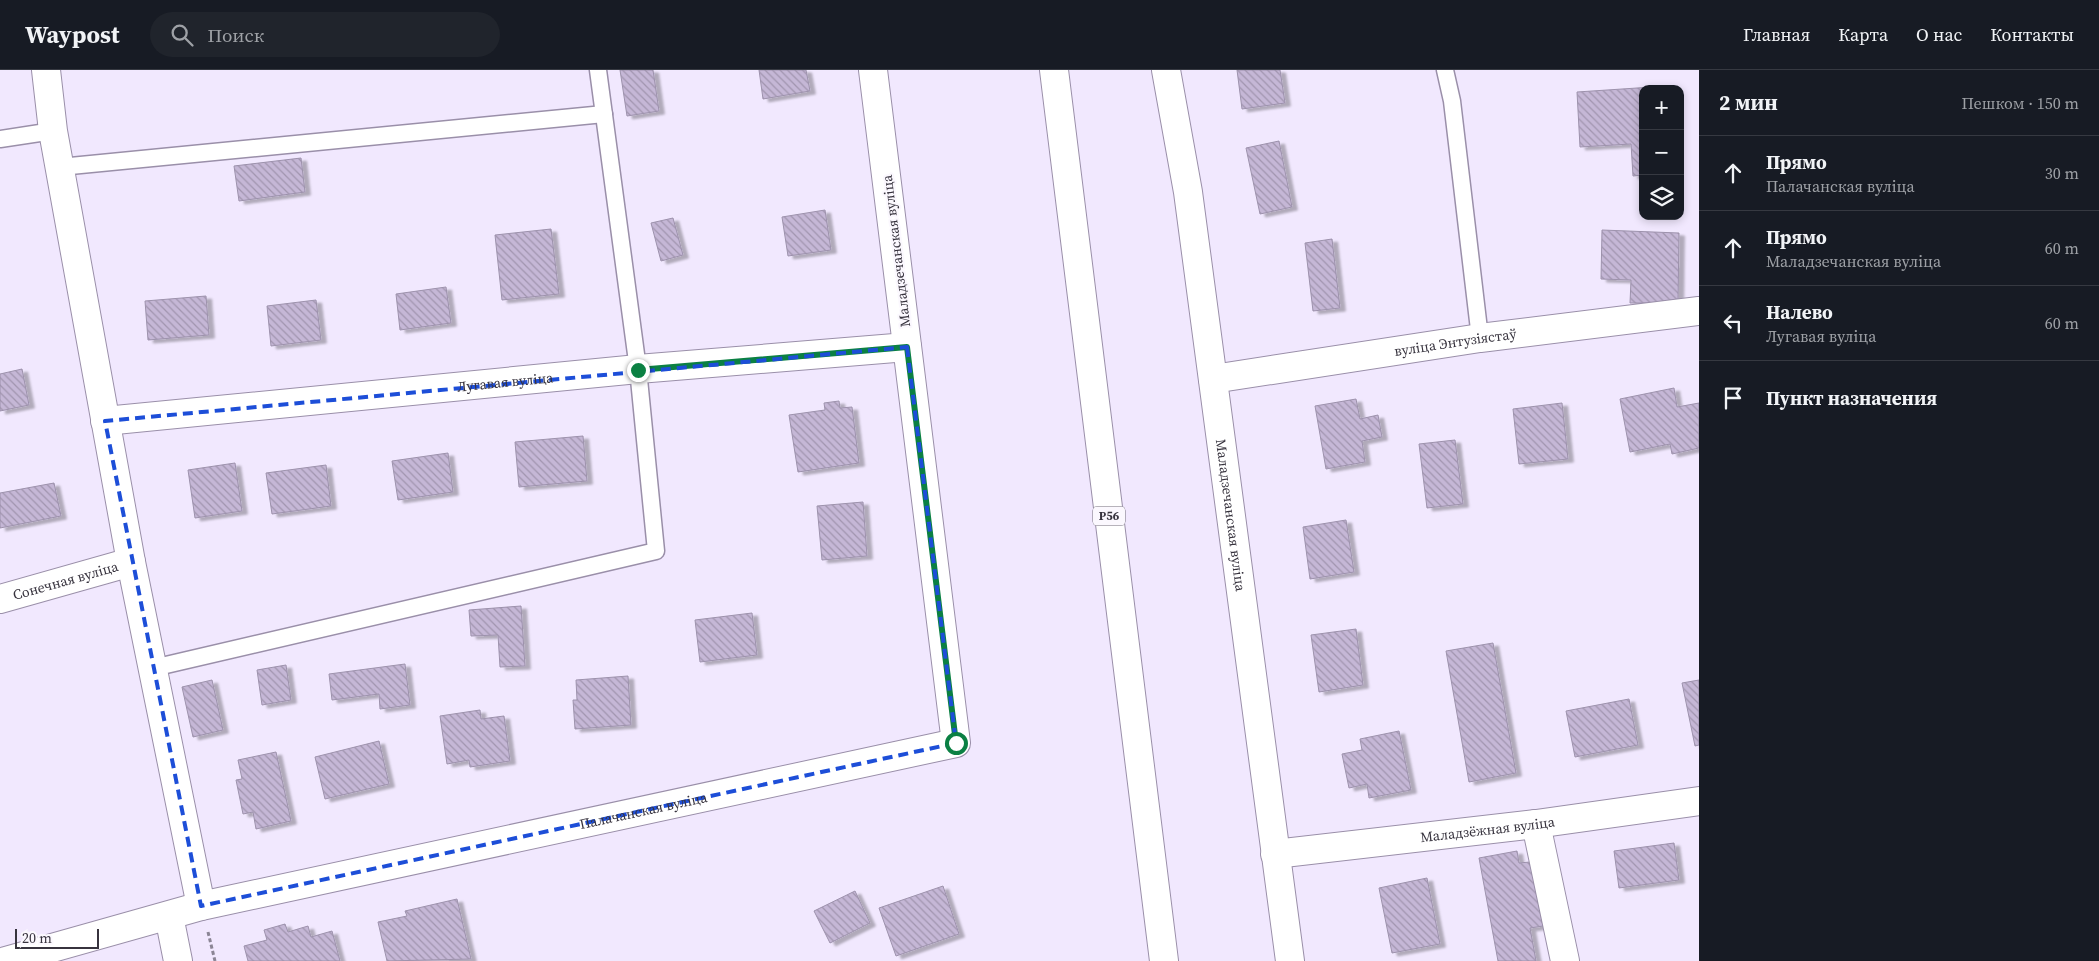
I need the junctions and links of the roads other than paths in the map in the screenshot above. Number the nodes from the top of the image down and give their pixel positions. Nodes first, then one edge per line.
1 (46, 70) edge
2 (598, 70) edge
3 (873, 70) edge
4 (1054, 70) edge
5 (1166, 70) edge
6 (1446, 70) edge
7 (604, 114) junction
8 (53, 131) junction
9 (0, 139) edge
10 (60, 167) junction
11 (1699, 311) edge
12 (1480, 338) junction
13 (907, 347) junction
14 (638, 370) junction
15 (1213, 379) junction
16 (105, 422) junction
17 (130, 562) junction
18 (0, 599) edge
19 (940, 611) joint
20 (153, 668) junction
21 (1699, 801) edge
22 (1536, 824) junction
23 (1275, 854) junction
24 (201, 906) junction
25 (169, 916) junction
26 (6, 961) edge
27 (178, 961) edge
28 (1164, 961) edge
29 (1290, 961) edge
30 (1565, 961) edge

1 - 8 street
2 - 7 lane
3 - 13 street, Маладзечанская вуліца
4 - 28 street, Р56
5 - 15 street, Маладзечанская вуліца
6 - 12 lane
7 - 10 lane
7 - 14 lane
8 - 9 lane
8 - 10 street
10 - 16 street
11 - 12 street, вуліца Энтузіястаў
12 - 15 street, вуліца Энтузіястаў
13 - 14 street, Лугавая вуліца
13 - 19 street, Маладзечанская вуліца
14 - 16 street, Лугавая вуліца
14 - 20 lane
15 - 23 street, Маладзечанская вуліца
16 - 17 street
17 - 18 street, Сонечная вуліца
17 - 20 street
19 - 24 street, Палачанская вуліца
20 - 24 street
21 - 22 street, Маладзёжная вуліца
22 - 23 street, Маладзёжная вуліца
22 - 30 street
23 - 29 street, Маладзечанская вуліца
24 - 25 street
25 - 26 street
25 - 27 street

